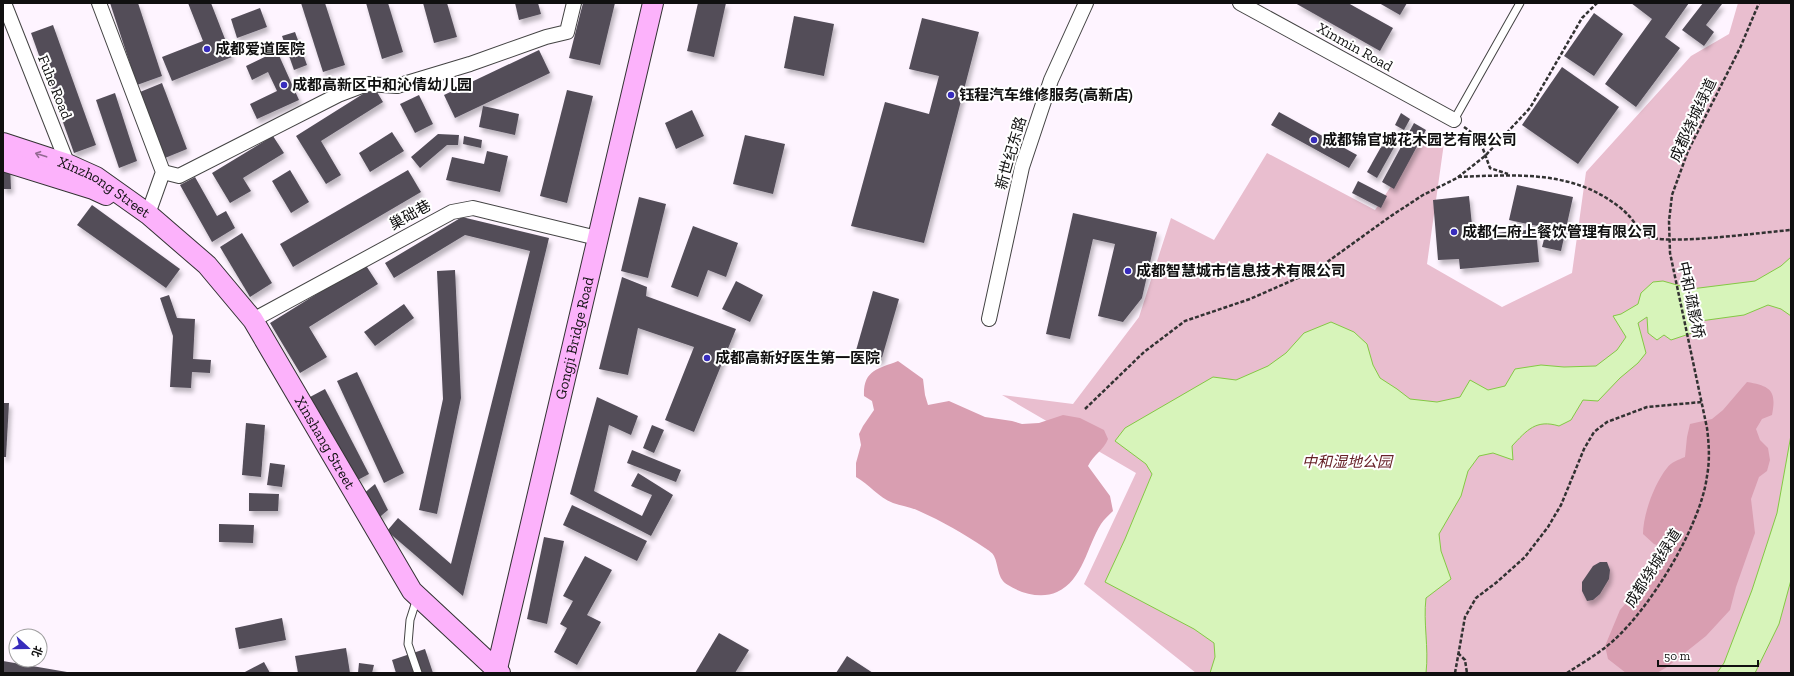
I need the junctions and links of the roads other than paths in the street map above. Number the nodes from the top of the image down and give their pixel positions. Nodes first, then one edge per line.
1 (4, 3) edge
2 (99, 3) edge
3 (574, 3) edge
4 (653, 3) edge
5 (1086, 3) edge
6 (1240, 3) edge
7 (1520, 3) edge
8 (1454, 120) joint
9 (3, 143) edge
10 (3, 161) edge
11 (67, 164) junction
12 (163, 172) junction
13 (75, 184) junction
14 (148, 214) junction
15 (597, 238) junction
16 (989, 319) dead end
17 (253, 320) junction
18 (418, 596) junction
19 (498, 672) edge
20 (418, 673) edge

1 - 11 street, Fuhe Road
2 - 12 street
3 - 12 street
4 - 15 main road, Gongji Bridge Road
5 - 16 street, 新世纪东路
6 - 8 street, Xinmin Road
7 - 8 lane
11 -> 9 main road, Xinzhong Street
10 - 13 main road, Xinzhong Street
11 - 13 street, Fuhe Road
11 - 14 main road, Xinzhong Street
12 - 14 street
13 - 14 main road, Xinzhong Street
14 - 17 main road, Xinshang Street
15 - 17 street, 巢础巷
15 - 19 main road, Gongji Bridge Road
17 - 18 main road, Xinshang Street
18 - 19 main road, Xinshang Street
18 - 20 lane

